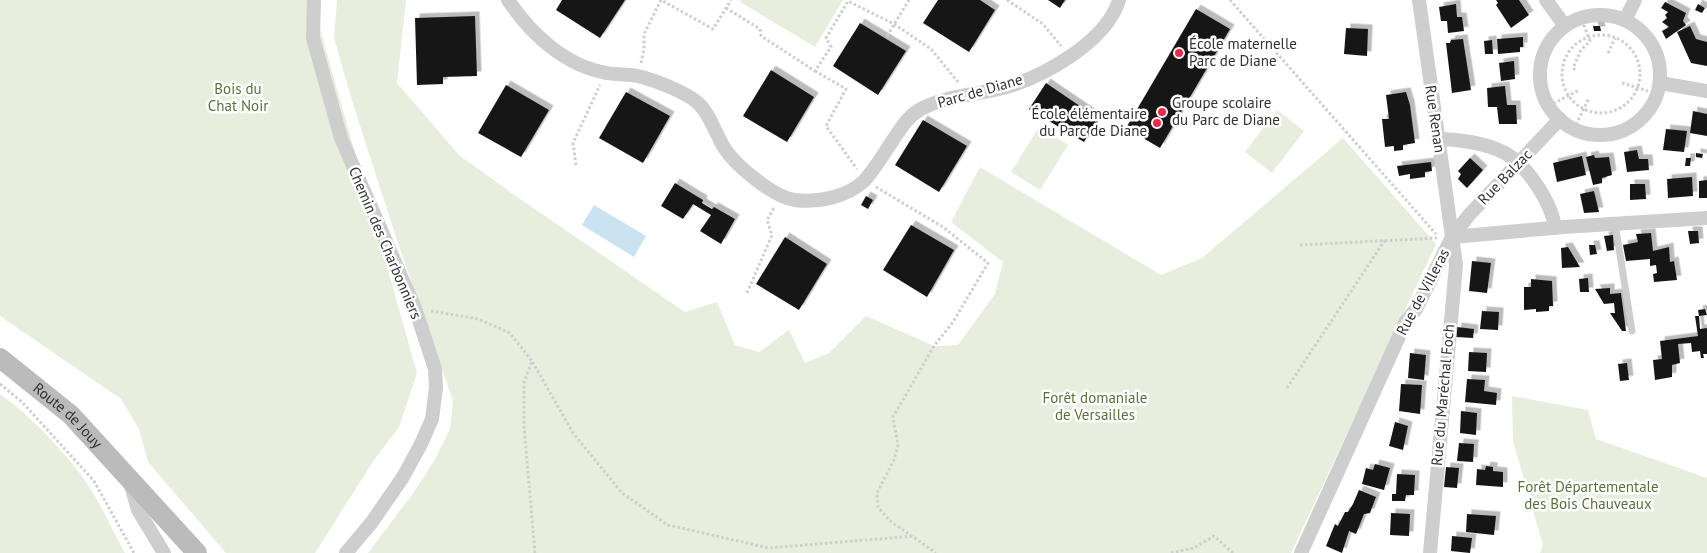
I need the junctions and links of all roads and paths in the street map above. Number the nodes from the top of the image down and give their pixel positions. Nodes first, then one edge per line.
1 (314, 0) edge
2 (508, 0) edge
3 (731, 0) edge
4 (858, 0) edge
5 (909, 0) edge
6 (1007, 0) edge
7 (1119, 0) edge
8 (1230, 0) edge
9 (1419, 0) edge
10 (1546, 0) edge
11 (1634, 0) edge
12 (855, 4) junction
13 (726, 8) junction
14 (1581, 18) junction
15 (1625, 20) junction
16 (894, 24) junction
17 (1565, 26) junction
18 (887, 36) dead end
19 (1589, 37) junction
20 (1615, 38) junction
21 (1608, 53) dead end
22 (1071, 56) junction
23 (1575, 70) dead end
24 (606, 73) junction
25 (638, 76) junction
26 (1622, 83) dead end
27 (1660, 83) junction
28 (1637, 88) junction
29 (1579, 90) dead end
30 (1707, 91) edge
31 (969, 95) junction
32 (1568, 96) junction
33 (1588, 98) dead end
34 (1549, 106) junction
35 (1584, 109) junction
36 (1560, 119) junction
37 (1574, 129) junction
38 (1437, 139) junction
39 (1518, 164) junction
40 (576, 165) dead end
41 (780, 196) junction
42 (1707, 218) edge
43 (1615, 223) junction
44 (943, 227) dead end
45 (1555, 228) junction
46 (1452, 237) junction
47 (1385, 240) junction
48 (1300, 244) dead end
49 (1441, 262) junction
50 (1456, 265) junction
51 (747, 293) dead end
52 (415, 308) junction
53 (1632, 331) dead end
54 (0, 358) edge
55 (532, 361) junction
56 (0, 384) edge
57 (1287, 388) dead end
58 (129, 479) junction
59 (915, 536) junction
60 (134, 553) edge
61 (164, 553) edge
62 (197, 553) edge
63 (346, 553) edge
64 (536, 553) edge
65 (936, 553) edge
66 (1171, 553) edge
67 (1233, 553) edge
68 (1301, 553) edge
69 (1430, 553) edge

1 - 52 street, Chemin des Charbonniers
2 - 24 street, Parc de Diane
3 - 13 path
4 - 12 path
5 - 16 path
6 - 22 path
7 - 22 street, Parc de Diane
8 - 47 path
9 - 38 street, Rue Renan
10 - 17 street
11 - 15 street
12 - 13 path
12 - 16 path
13 - 25 path
14 - 15 street
14 - 17 street
14 - 19 path
15 - 27 street
16 - 18 path
16 - 31 path
17 - 34 street
19 - 20 path
19 - 23 path
19 - 32 path
20 - 21 path
20 - 28 path
22 - 31 street, Parc de Diane
24 - 25 street, Parc de Diane
24 - 40 path
25 - 41 street, Parc de Diane
26 - 28 path
27 - 30 street
27 - 37 street
28 - 35 path
29 - 32 path
31 - 41 street, Parc de Diane
32 - 34 path
32 - 35 path
33 - 35 path
34 - 36 street
35 - 37 path
36 - 37 street
36 - 39 street, Rue Balzac
38 - 39 street
38 - 46 street, Rue Renan
39 - 45 street
39 - 46 street, Rue Balzac
41 - 51 path
42 - 43 street, Rue de Villeras
43 - 45 street, Rue de Villeras
43 - 53 lane
44 - 59 path
45 - 46 street, Rue de Villeras
46 - 49 street, Rue de Villeras
46 - 50 street, Rue du Maréchal Foch
47 - 48 path
47 - 57 path
49 - 50 street
49 - 68 street, Rue de Villeras
50 - 69 street, Rue du Maréchal Foch
52 - 55 path
52 - 63 street, Chemin des Charbonniers
54 - 58 main road, Route de Jouy
55 - 59 path
55 - 64 path
56 - 60 path
58 - 61 street, Route de Jouy
58 - 62 main road, Route de Jouy
59 - 65 path
66 - 67 path

